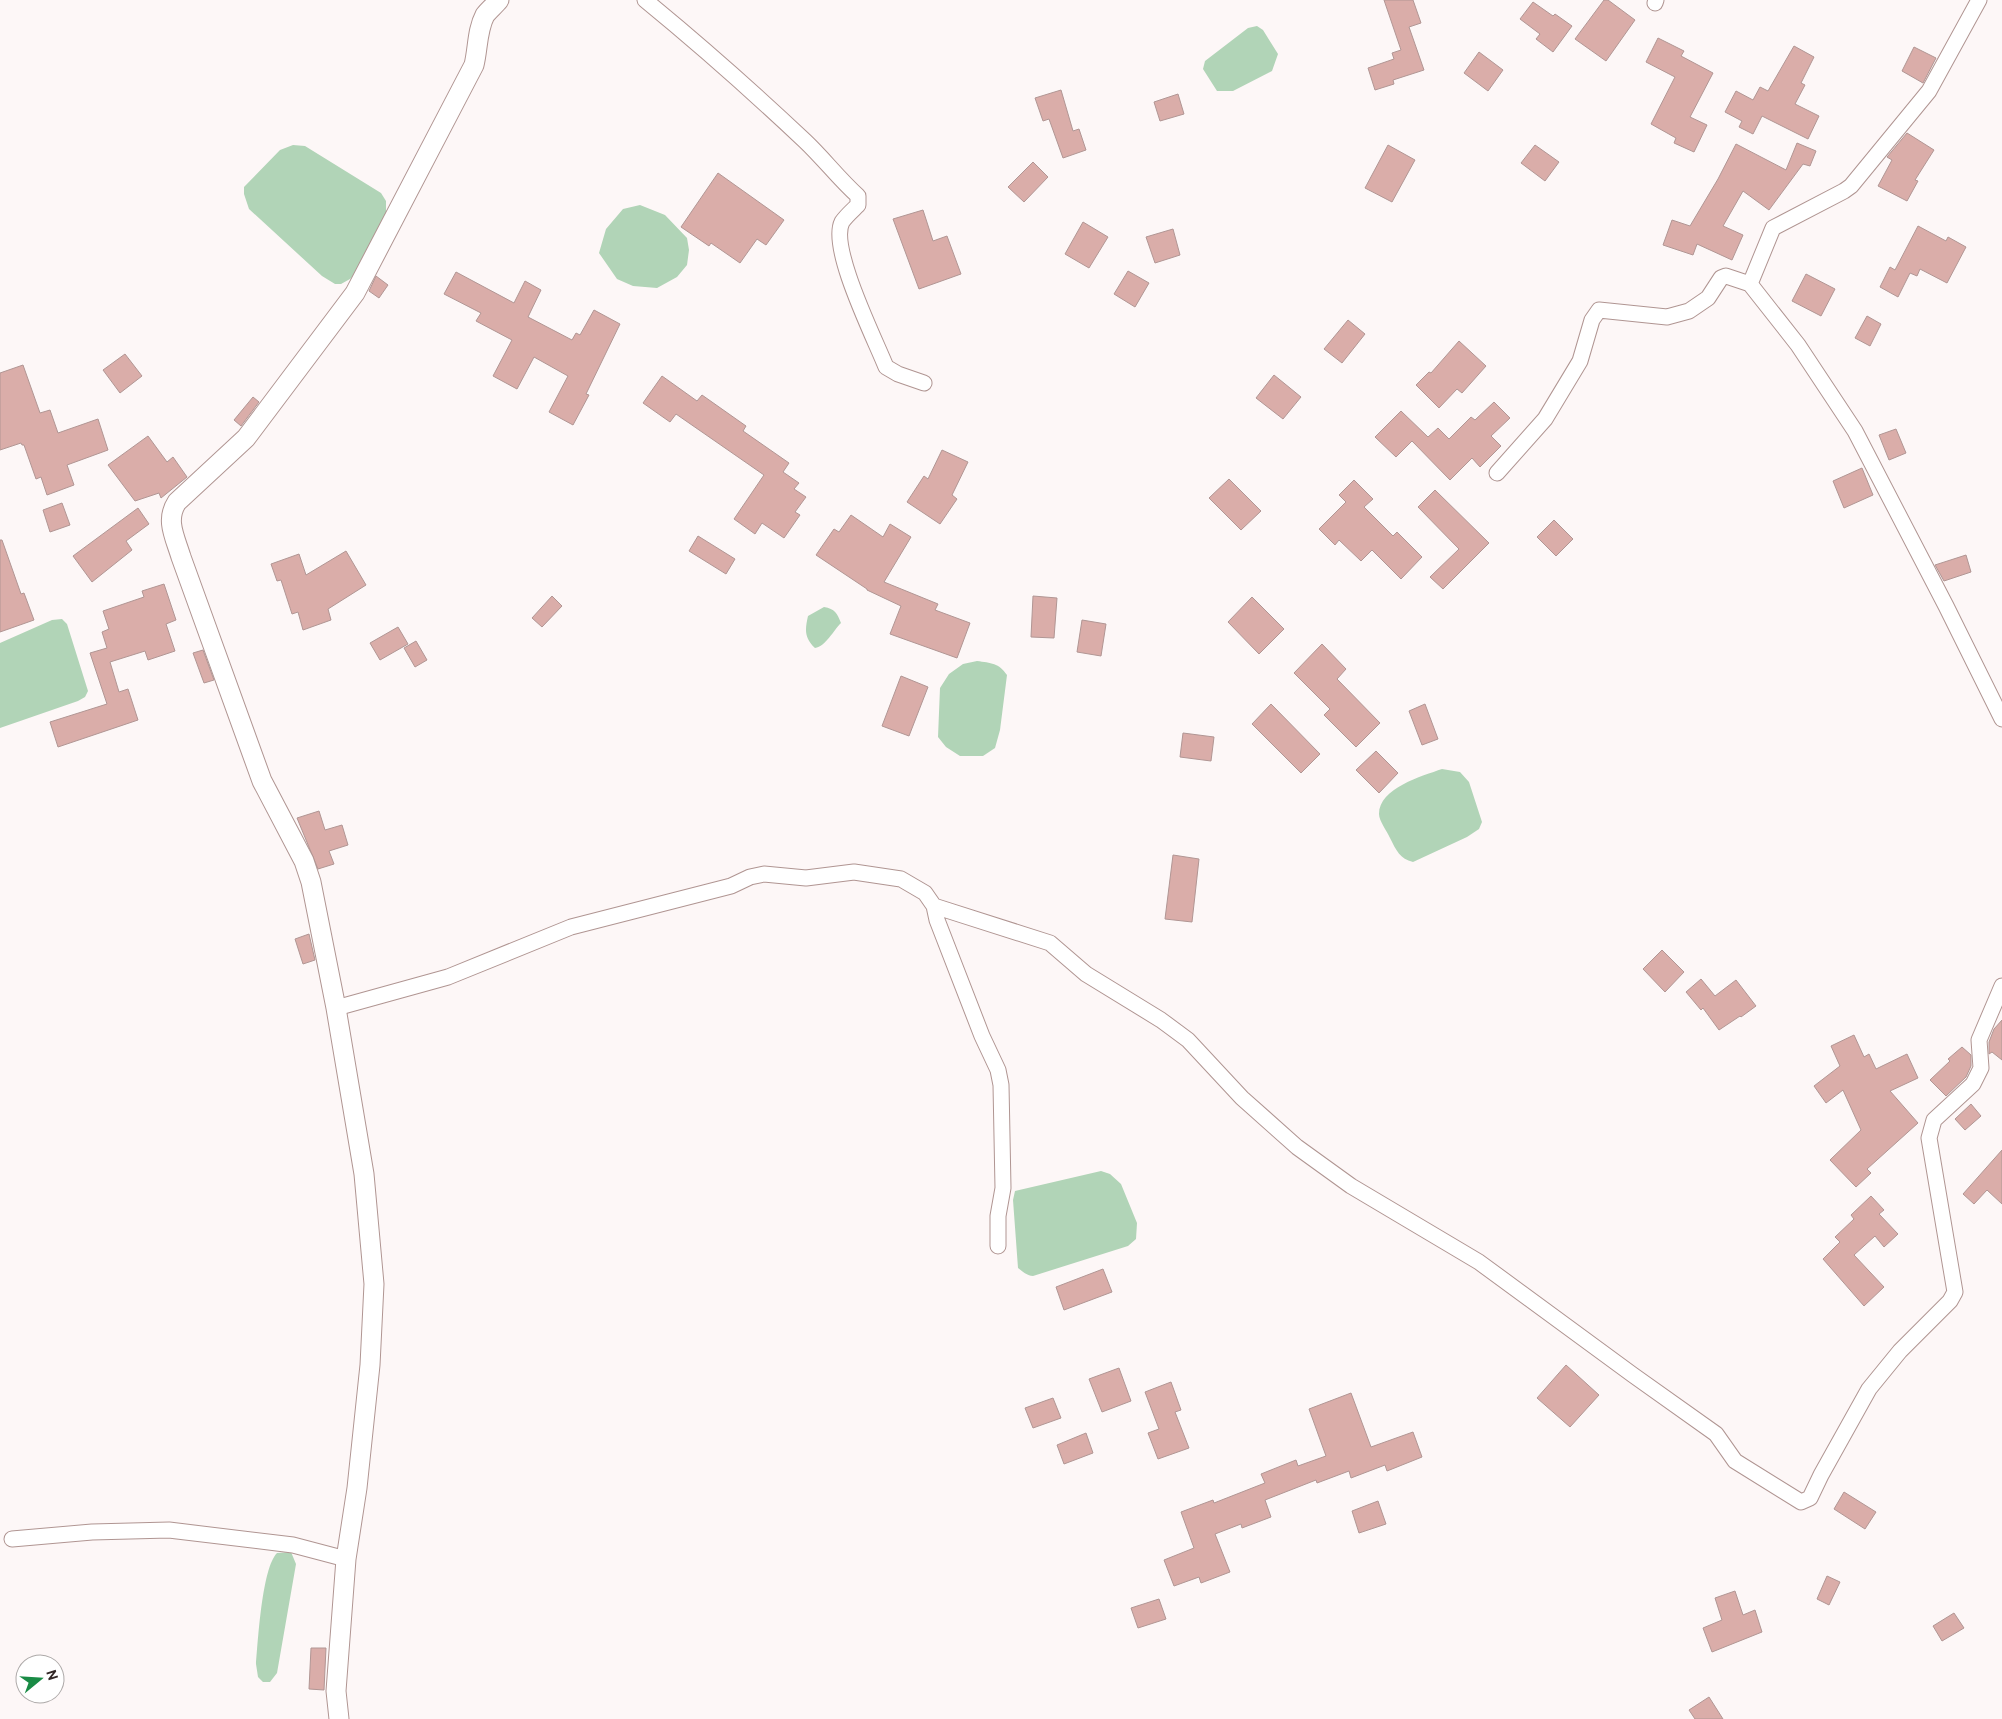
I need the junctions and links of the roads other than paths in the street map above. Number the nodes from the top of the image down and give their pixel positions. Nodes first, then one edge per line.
1 (499, 0) edge
2 (645, 0) edge
3 (1979, 0) edge
4 (1750, 284) junction
5 (924, 383) dead end
6 (1497, 473) dead end
7 (2002, 719) edge
8 (934, 906) junction
9 (2002, 986) edge
10 (336, 1008) junction
11 (998, 1246) dead end
12 (12, 1539) dead end
13 (346, 1559) junction
14 (339, 1719) edge

1 - 10 street
2 - 5 street
3 - 4 street
4 - 6 street
4 - 7 street
8 - 9 street
8 - 10 street
8 - 11 street
10 - 13 street
12 - 13 street
13 - 14 street

